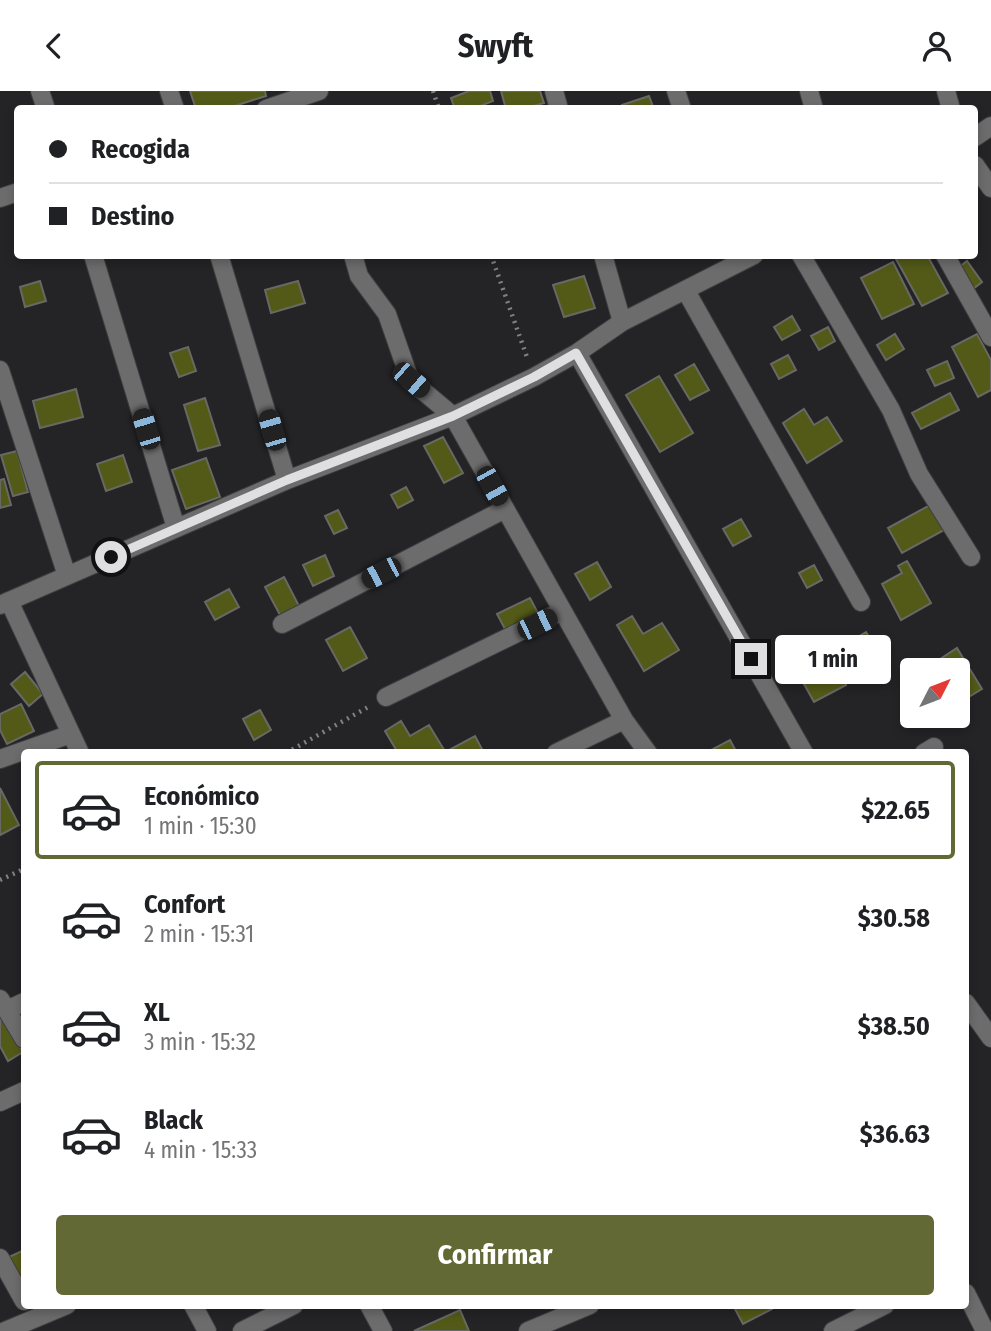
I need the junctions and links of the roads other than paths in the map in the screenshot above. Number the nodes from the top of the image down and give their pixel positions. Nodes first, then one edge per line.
1 (306, 97) edge
2 (279, 105) edge
3 (978, 169) edge
4 (991, 188) edge
5 (94, 259) edge
6 (220, 259) edge
7 (354, 259) edge
8 (604, 259) edge
9 (803, 259) edge
10 (948, 259) edge
11 (734, 260) edge
12 (687, 291) junction
13 (622, 322) junction
14 (991, 337) edge
15 (576, 353) junction
16 (0, 370) edge
17 (453, 416) junction
18 (287, 480) junction
19 (505, 509) junction
20 (176, 528) junction
21 (971, 557) dead end
22 (67, 576) junction
23 (861, 602) dead end
24 (5, 603) edge
25 (562, 611) junction
26 (282, 624) dead end
27 (386, 697) road end
28 (624, 720) junction
29 (71, 734) junction
30 (28, 749) edge
31 (78, 749) edge
32 (564, 749) edge
33 (645, 749) edge
34 (802, 749) edge
35 (21, 752) edge
36 (0, 759) edge
37 (21, 1002) edge
38 (3, 1005) edge
39 (969, 1007) edge
40 (21, 1034) edge
41 (991, 1038) edge
42 (21, 1092) edge
43 (0, 1101) edge
44 (0, 1258) edge
45 (21, 1296) edge
46 (969, 1299) edge
47 (195, 1309) edge
48 (286, 1309) edge
49 (371, 1309) edge
50 (580, 1309) edge
51 (877, 1309) edge
52 (31, 1312) edge
53 (5, 1331) edge
54 (207, 1331) edge
55 (242, 1331) edge
56 (383, 1331) edge
57 (528, 1331) edge
58 (833, 1331) edge
59 (985, 1331) edge

1 - 2 street
3 - 4 street
5 - 20 street
6 - 18 street
7 - 17 street
8 - 13 street
9 - 21 street
10 - 14 street
11 - 12 street
12 - 13 street
12 - 23 street
13 - 15 street
15 - 17 street
15 - 34 street
16 - 22 street
17 - 18 street
17 - 19 street
18 - 20 street
19 - 25 street
19 - 26 street
20 - 22 street
22 - 24 street
24 - 29 street
25 - 27 street
25 - 28 street
28 - 32 street
28 - 33 street
29 - 30 street
29 - 31 street
35 - 36 street
37 - 38 street
38 - 40 street
39 - 41 street
42 - 43 street
44 - 45 street
46 - 59 street
47 - 54 street
48 - 55 street
49 - 56 street
50 - 57 street
51 - 58 street
52 - 53 street

